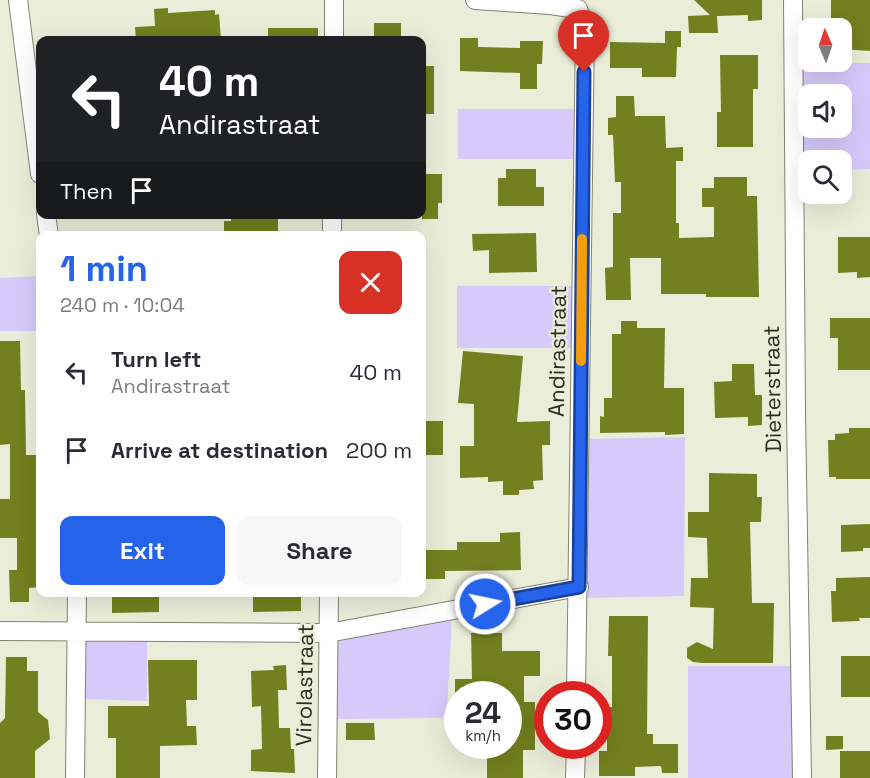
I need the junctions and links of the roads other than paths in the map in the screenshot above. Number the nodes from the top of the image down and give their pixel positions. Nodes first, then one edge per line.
1 (18, 0) edge
2 (334, 0) edge
3 (475, 0) edge
4 (793, 0) edge
5 (334, 36) edge
6 (36, 142) edge
7 (579, 587) junction
8 (77, 597) edge
9 (329, 597) edge
10 (0, 631) edge
11 (76, 632) junction
12 (328, 633) junction
13 (576, 681) edge
14 (576, 759) edge
15 (75, 778) edge
16 (327, 778) edge
17 (575, 778) edge
18 (802, 778) edge

1 - 6 street
2 - 5 street
3 - 7 street, Andirastraat
4 - 18 street, Dieterstraat
7 - 12 street
7 - 13 street, Andirastraat
8 - 11 street
9 - 12 street, Virolastraat
10 - 11 street
11 - 12 street
11 - 15 street
12 - 16 street, Virolastraat
14 - 17 street

